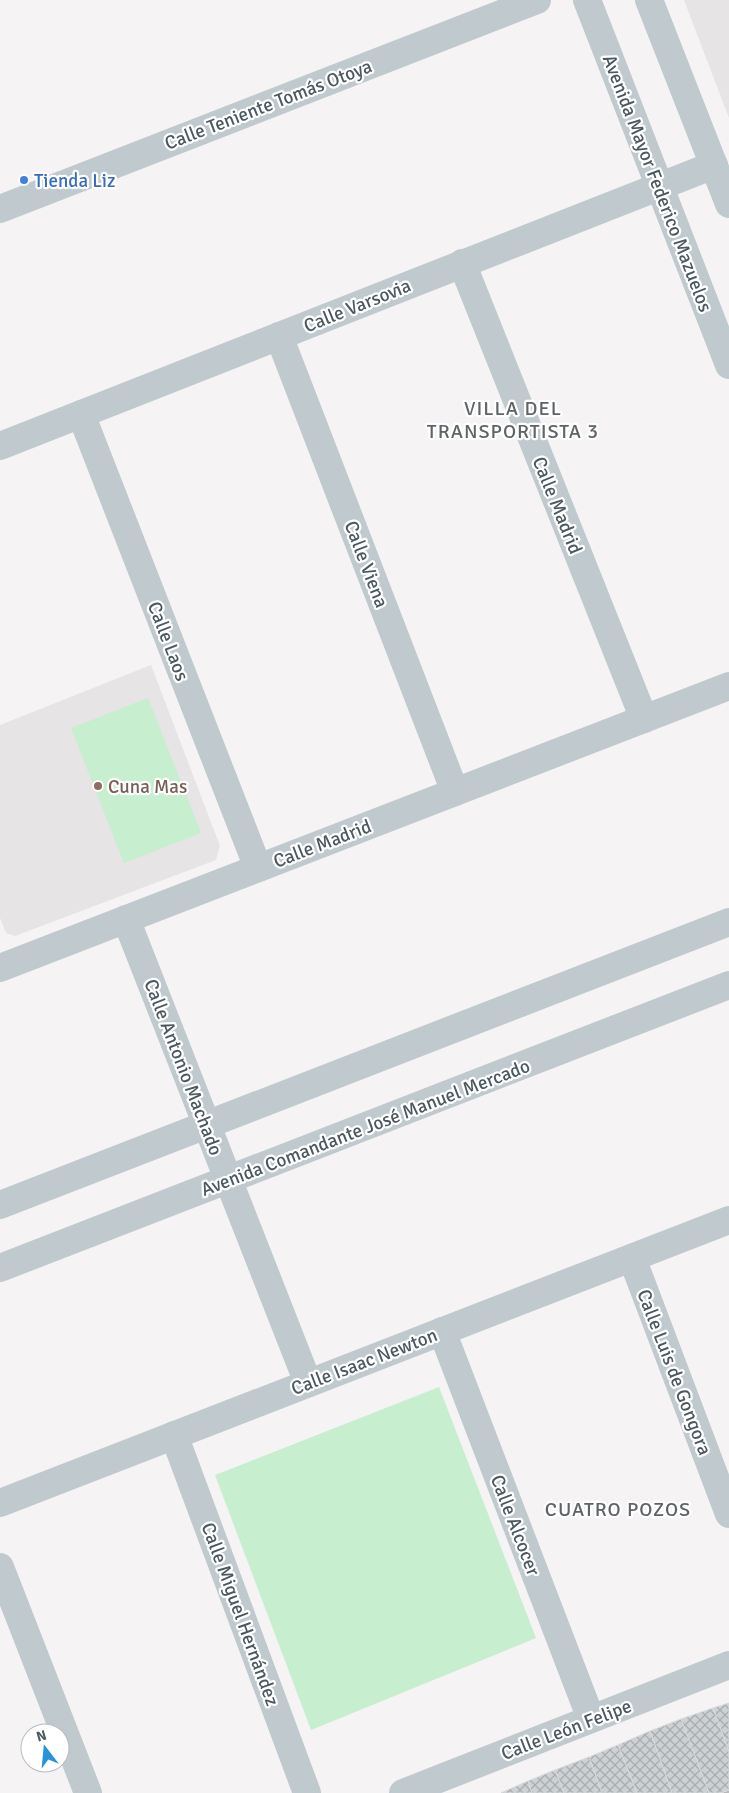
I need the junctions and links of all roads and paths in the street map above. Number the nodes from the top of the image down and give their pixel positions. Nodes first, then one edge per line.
1 (536, 0) edge
2 (587, 0) edge
3 (649, 0) edge
4 (714, 165) junction
5 (659, 186) junction
6 (729, 204) edge
7 (0, 209) edge
8 (462, 263) junction
9 (279, 336) junction
10 (729, 365) edge
11 (81, 414) junction
12 (0, 446) edge
13 (729, 686) edge
14 (644, 719) junction
15 (455, 792) junction
16 (258, 868) junction
17 (126, 919) junction
18 (729, 922) edge
19 (0, 968) edge
20 (729, 985) edge
21 (206, 1125) junction
22 (228, 1180) junction
23 (0, 1205) edge
24 (729, 1220) edge
25 (632, 1258) junction
26 (0, 1268) edge
27 (442, 1331) junction
28 (308, 1383) junction
29 (174, 1435) junction
30 (0, 1503) edge
31 (729, 1514) edge
32 (0, 1568) edge
33 (729, 1665) edge
34 (591, 1719) junction
35 (463, 1782) edge
36 (88, 1793) edge
37 (307, 1793) edge
38 (403, 1793) edge

1 - 7 street, Calle Teniente Tomás Otoya
2 - 5 street, Avenida Mayor Federico Mazuelos
3 - 4 street
4 - 5 street, Calle Varsovia
4 - 6 street
5 - 8 street, Calle Varsovia
5 - 10 street, Avenida Mayor Federico Mazuelos
8 - 9 street, Calle Varsovia
8 - 14 street, Calle Madrid
9 - 11 street, Calle Varsovia
9 - 15 street, Calle Viena
11 - 12 street, Calle Varsovia
11 - 16 street, Calle Laos
13 - 14 street, Calle Madrid
14 - 15 street, Calle Madrid
15 - 16 street, Calle Madrid
16 - 17 street, Calle Madrid
17 - 19 street, Calle Madrid
17 - 21 street, Calle Antonio Machado
18 - 21 street
20 - 22 street, Avenida Comandante José Manuel Mercado
21 - 22 street, Calle Antonio Machado
21 - 23 street
22 - 26 street, Avenida Comandante José Manuel Mercado
22 - 28 street, Calle Antonio Machado
24 - 25 street, Calle Isaac Newton
25 - 27 street, Calle Isaac Newton
25 - 31 street, Calle Luis de Gongora
27 - 28 street, Calle Isaac Newton
27 - 34 street, Calle Alcocer
28 - 29 street, Calle Isaac Newton
29 - 30 street, Calle Isaac Newton
29 - 37 street, Calle Miguel Hernández
32 - 36 street
33 - 34 street, Calle León Felipe
34 - 35 street, Calle León Felipe
35 - 38 street, Calle León Felipe

